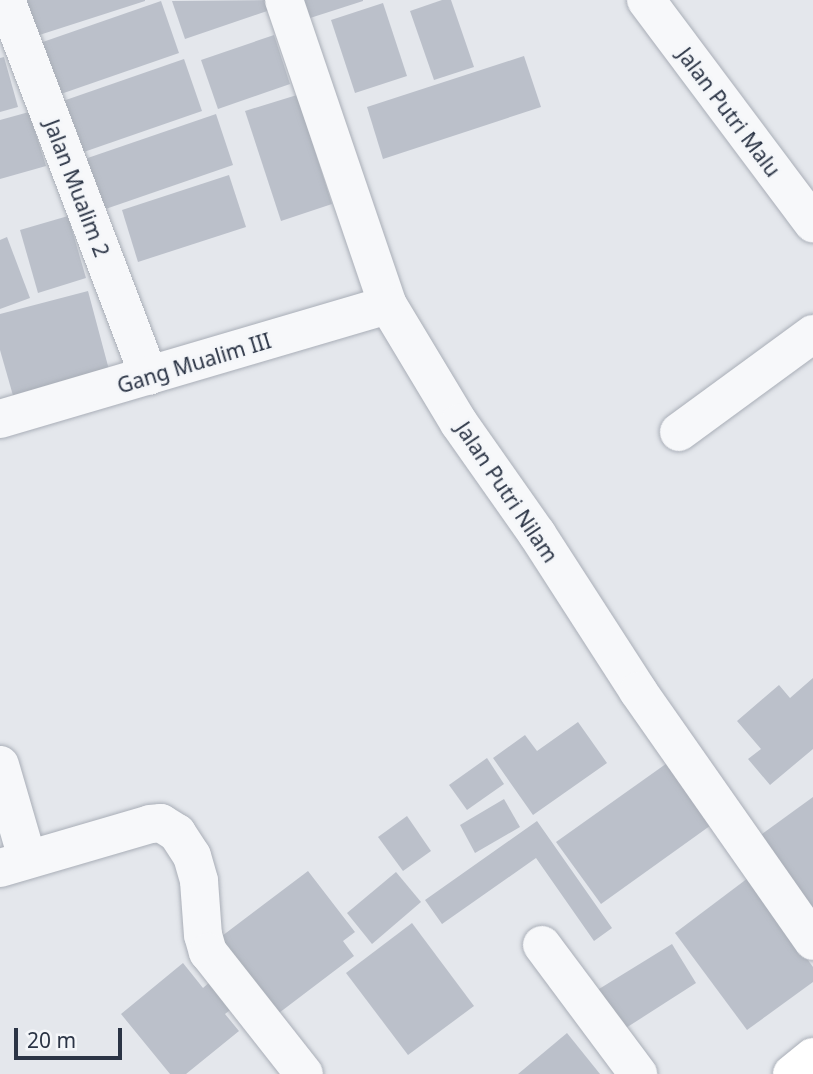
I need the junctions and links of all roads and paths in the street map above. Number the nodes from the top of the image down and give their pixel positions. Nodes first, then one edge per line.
1 (6, 0) edge
2 (284, 0) edge
3 (646, 0) edge
4 (813, 223) edge
5 (388, 305) junction
6 (813, 334) edge
7 (149, 376) junction
8 (0, 419) edge
9 (679, 432) dead end
10 (0, 765) edge
11 (13, 863) edge
12 (813, 941) edge
13 (542, 945) dead end
14 (813, 1057) edge
15 (304, 1074) edge
16 (638, 1074) edge
17 (792, 1074) edge

1 - 7 street, Jalan Mualim 2
2 - 5 street, Jalan Putri Nilam
3 - 4 street, Jalan Putri Malu
5 - 7 street, Gang Mualim III
5 - 12 street, Jalan Putri Nilam
6 - 9 street
7 - 8 street, Gang Mualim III
10 - 11 street
11 - 15 street
13 - 16 street
14 - 17 main road

